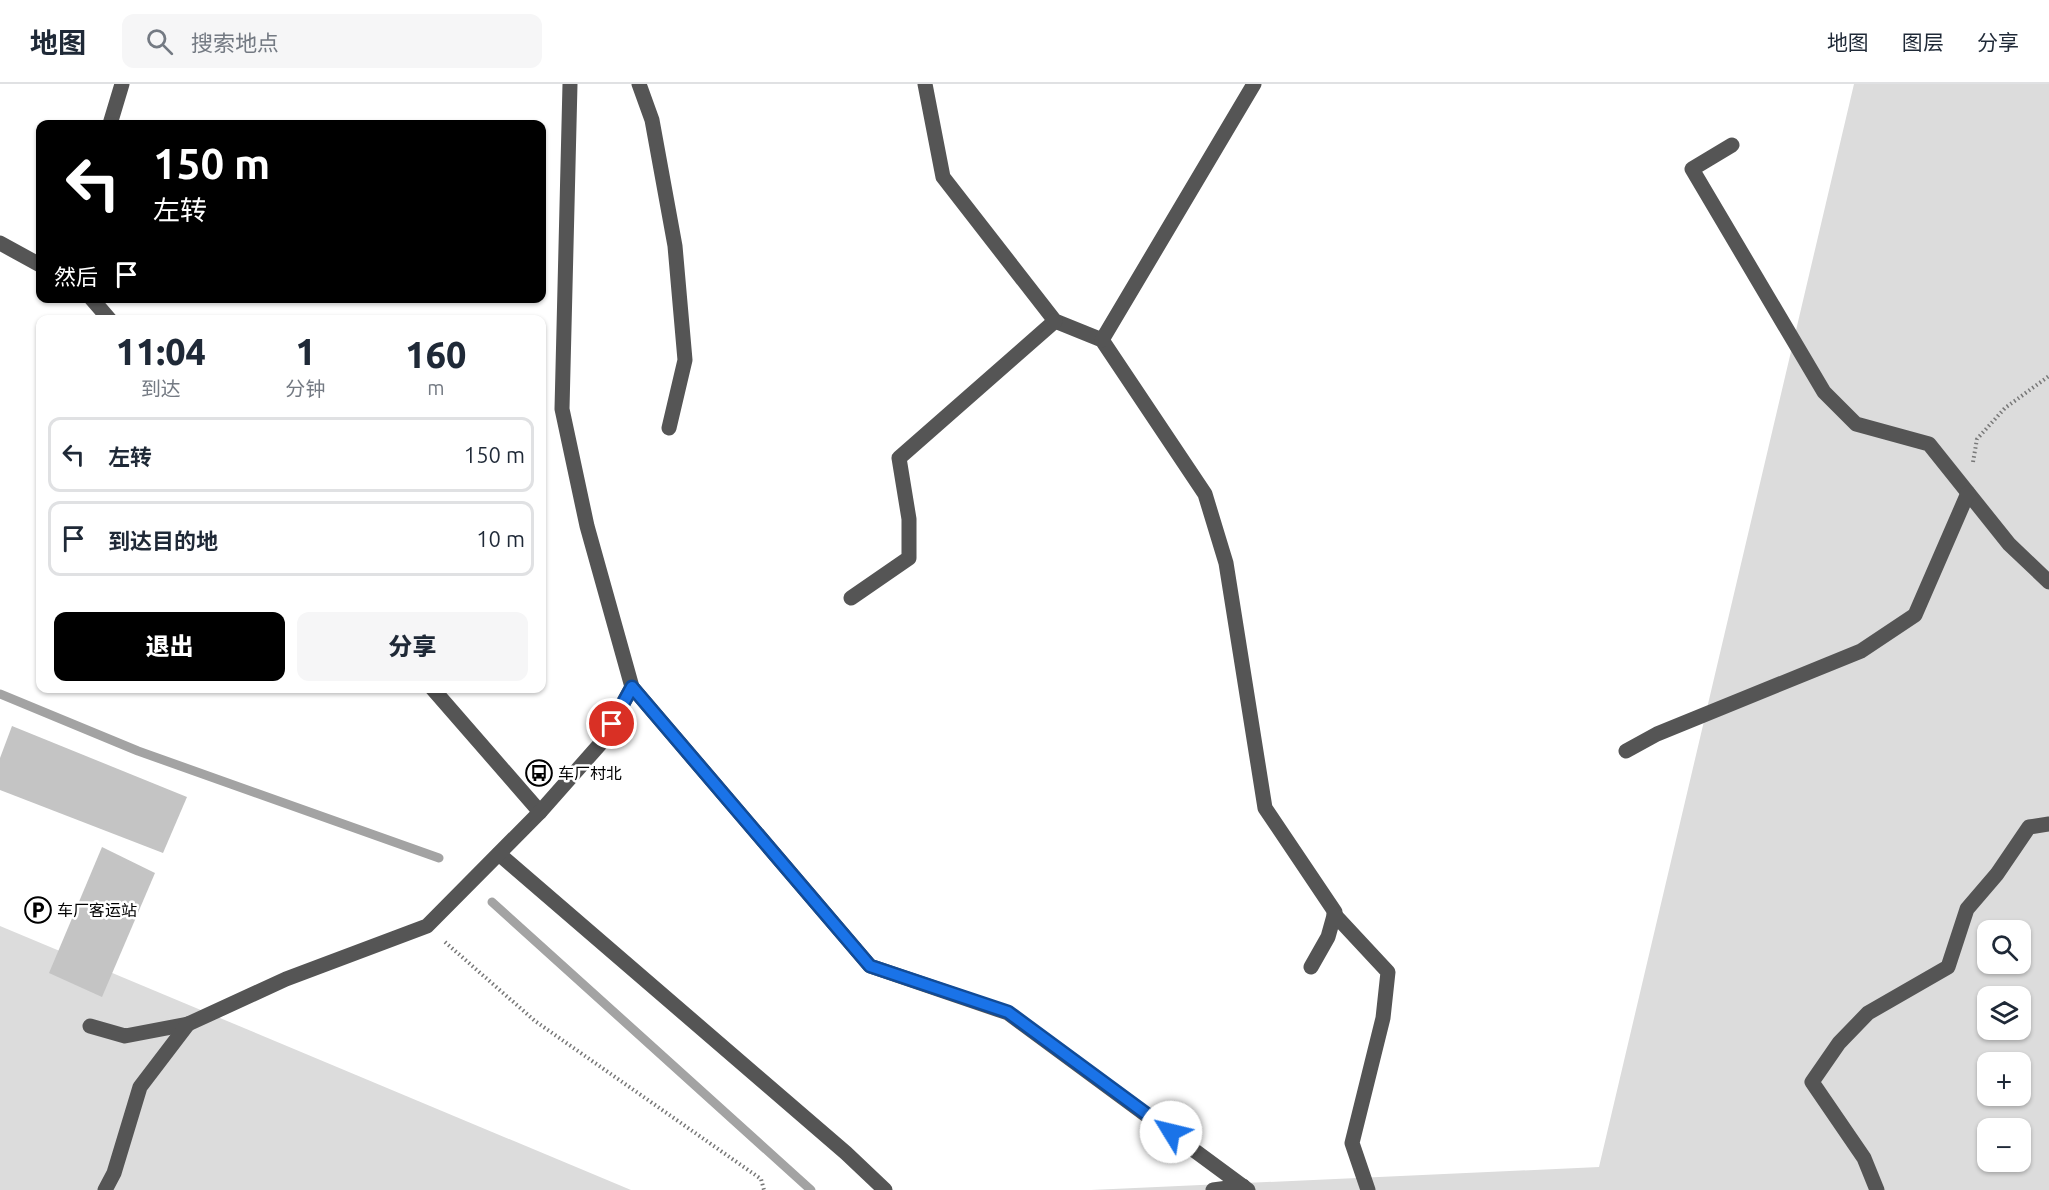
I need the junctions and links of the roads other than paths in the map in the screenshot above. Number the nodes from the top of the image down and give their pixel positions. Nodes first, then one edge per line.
1 (122, 84) edge
2 (570, 84) edge
3 (639, 84) edge
4 (925, 84) edge
5 (1254, 84) edge
6 (111, 120) edge
7 (1732, 145) dead end
8 (0, 243) edge
9 (36, 263) edge
10 (96, 303) edge
11 (106, 315) edge
12 (1055, 321) junction
13 (1102, 340) junction
14 (669, 428) dead end
15 (1968, 493) junction
16 (2049, 582) edge
17 (851, 598) dead end
18 (632, 687) junction
19 (436, 693) edge
20 (1626, 751) dead end
21 (540, 812) junction
22 (2049, 824) edge
23 (499, 854) junction
24 (1334, 914) junction
25 (1311, 967) dead end
26 (189, 1024) junction
27 (90, 1026) dead end
28 (1245, 1188) edge
29 (105, 1190) edge
30 (885, 1190) edge
31 (1214, 1190) edge
32 (1368, 1190) edge
33 (1877, 1190) edge

1 - 6 street
2 - 18 street
3 - 14 street
4 - 12 street
5 - 13 street
7 - 15 street
8 - 9 street
10 - 11 street
12 - 13 street
12 - 17 street
13 - 24 street
15 - 16 street
15 - 20 street
18 - 21 street
18 - 28 street
19 - 21 street
21 - 23 street
22 - 33 street
23 - 26 street
23 - 30 street
24 - 25 street
24 - 32 street
26 - 27 street
26 - 29 street
28 - 31 street

